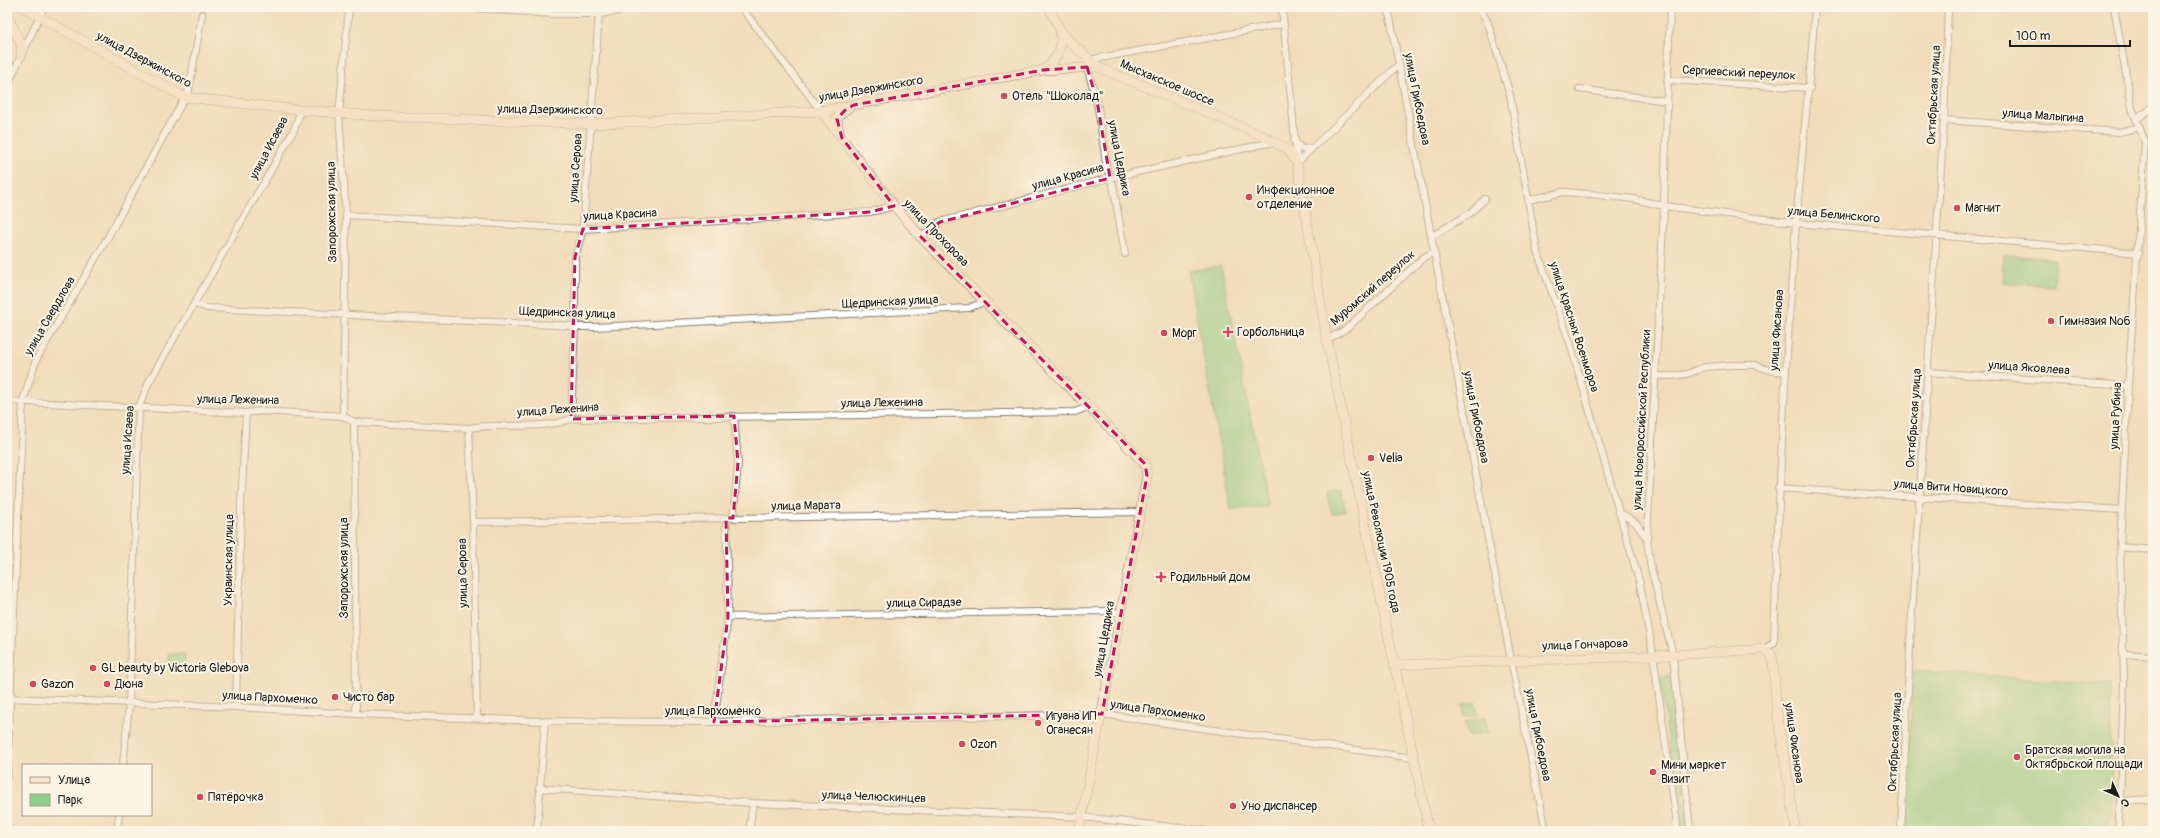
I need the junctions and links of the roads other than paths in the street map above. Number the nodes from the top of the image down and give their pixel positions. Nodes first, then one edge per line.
1 (23, 7) edge
2 (44, 7) edge
3 (349, 7) edge
4 (462, 7) edge
5 (645, 7) edge
6 (741, 7) edge
7 (1049, 7) edge
8 (1282, 7) edge
9 (1388, 7) edge
10 (1479, 7) edge
11 (1670, 7) edge
12 (1815, 7) edge
13 (1948, 7) edge
14 (2114, 7) edge
15 (603, 11) edge
16 (202, 14) dead end
17 (7, 15) edge
18 (40, 16) junction
19 (1283, 24) junction
20 (1060, 30) junction
21 (21, 56) junction
22 (1088, 63) junction
23 (1399, 64) junction
24 (1098, 67) joint
25 (1043, 70) junction
26 (1667, 80) junction
27 (7, 86) edge
28 (1810, 88) junction
29 (1579, 89) dead end
30 (184, 97) junction
31 (1667, 102) junction
32 (854, 105) junction
33 (2153, 107) edge
34 (301, 110) junction
35 (821, 111) junction
36 (339, 114) junction
37 (2137, 119) junction
38 (1944, 120) junction
39 (591, 124) junction
40 (2140, 127) junction
41 (842, 138) junction
42 (1294, 138) junction
43 (1273, 142) junction
44 (1312, 148) junction
45 (1296, 161) junction
46 (1110, 178) junction
47 (1485, 199) dead end
48 (1529, 200) junction
49 (894, 206) junction
50 (1664, 206) junction
51 (346, 215) junction
52 (1796, 223) junction
53 (583, 229) junction
54 (1432, 236) junction
55 (1936, 236) junction
56 (921, 237) junction
57 (1434, 252) junction
58 (2139, 253) junction
59 (1125, 254) dead end
60 (986, 301) junction
61 (194, 304) junction
62 (343, 314) junction
63 (575, 325) junction
64 (1327, 340) junction
65 (1786, 372) junction
66 (1928, 372) junction
67 (1656, 376) junction
68 (2128, 386) junction
69 (7, 401) edge
70 (23, 401) junction
71 (139, 407) junction
72 (1088, 407) junction
73 (246, 413) junction
74 (343, 416) junction
75 (734, 416) junction
76 (570, 419) junction
77 (354, 422) junction
78 (469, 428) junction
79 (1137, 454) joint
80 (1778, 488) junction
81 (1920, 497) junction
82 (2122, 510) junction
83 (1139, 512) junction
84 (1619, 512) junction
85 (726, 518) junction
86 (733, 518) junction
87 (474, 522) junction
88 (1647, 539) junction
89 (2120, 547) junction
90 (2153, 550) edge
91 (1121, 613) junction
92 (728, 617) junction
93 (1774, 643) junction
94 (1764, 649) junction
95 (1653, 654) junction
96 (2124, 654) junction
97 (1673, 655) junction
98 (2153, 656) edge
99 (1773, 659) junction
100 (1511, 660) junction
101 (1394, 664) junction
102 (10, 698) junction
103 (129, 704) junction
104 (236, 707) junction
105 (356, 714) junction
106 (1102, 714) junction
107 (477, 718) junction
108 (545, 720) junction
109 (714, 722) junction
110 (1413, 758) junction
111 (123, 764) edge
112 (7, 776) edge
113 (539, 788) junction
114 (2153, 799) edge
115 (2120, 801) junction
116 (753, 803) junction
117 (119, 816) edge
118 (1082, 816) junction
119 (7, 826) edge
120 (10, 831) edge
121 (118, 831) edge
122 (537, 831) edge
123 (749, 831) edge
124 (1079, 831) edge
125 (1207, 831) edge
126 (1429, 831) edge
127 (1546, 831) edge
128 (1678, 831) edge
129 (1690, 831) edge
130 (1796, 831) edge
131 (1901, 831) edge
132 (2118, 831) edge

1 - 18 street, улица Дзержинского
2 - 18 street
3 - 36 street, Запорожская улица
4 - 15 street
5 - 15 street
6 - 35 street, улица Прохорова
7 - 20 street
8 - 19 street, улица Революции 1905 года
9 - 23 street, улица Грибоедова
10 - 48 street, улица Красных Военморов
11 - 26 street, улица Новороссийской Республики
12 - 28 street, улица Фисанова
13 - 38 street, Октябрьская улица
14 - 37 street, улица Рубина
15 - 39 street, улица Серова
16 - 30 street, улица Свердлова
17 - 21 street
18 - 21 street
18 - 30 street, улица Дзержинского
19 - 22 street, улица Дзержинского
19 - 42 street, улица Революции 1905 года
20 - 22 street
20 - 25 street
21 - 27 street
22 - 24 street, улица Дзержинского
22 - 25 street, улица Дзержинского
22 - 46 street, улица Цедрика
23 - 44 street
23 - 54 street, улица Грибоедова
24 - 43 street, Мысхакское шоссе
25 - 32 street, улица Дзержинского
26 - 28 street, Сергиевский переулок
26 - 31 street, улица Новороссийской Республики
28 - 52 street, улица Фисанова
29 - 31 street
30 - 34 street, улица Дзержинского
30 - 70 street, улица Свердлова
31 - 50 street, улица Новороссийской Республики
32 - 35 street, улица Дзержинского
32 - 41 street
33 - 37 street
34 - 36 street, улица Дзержинского
34 - 61 street, улица Исаева
35 - 39 street, улица Дзержинского
35 - 41 street, улица Прохорова
36 - 39 street, улица Дзержинского
36 - 51 street, Запорожская улица
37 - 40 street, улица Рубина
38 - 40 street, улица Малыгина
38 - 55 street, Октябрьская улица
39 - 53 street, улица Серова
40 - 58 street, улица Рубина
41 - 49 street, улица Прохорова
42 - 44 street
42 - 45 street, улица Революции 1905 года
43 - 45 street, Мысхакское шоссе
43 - 46 street, улица Красина
44 - 45 street
45 - 64 street, улица Революции 1905 года
46 - 56 street, улица Красина
46 - 59 street, улица Цедрика
47 - 54 street
48 - 50 street, улица Белинского
48 - 84 street, улица Красных Военморов
49 - 53 street, улица Красина
49 - 56 street, улица Прохорова
50 - 52 street, улица Белинского
50 - 67 street, улица Новороссийской Республики
51 - 53 street, улица Красина
51 - 62 street, Запорожская улица
52 - 55 street, улица Белинского
52 - 65 street, улица Фисанова
53 - 63 street, улица Серова
54 - 57 street, улица Грибоедова
55 - 58 street, улица Белинского
55 - 66 street, Октябрьская улица
56 - 60 street, улица Прохорова
57 - 64 street, Муромский переулок
57 - 100 street, улица Грибоедова
58 - 68 street, улица Рубина
60 - 63 street, Щедринская улица
60 - 72 street, улица Прохорова
61 - 62 street, Щедринская улица
61 - 71 street, улица Исаева
62 - 63 street, Щедринская улица
62 - 74 street, Запорожская улица
63 - 76 street, улица Серова
64 - 101 street, улица Революции 1905 года
65 - 67 street
65 - 80 street, улица Фисанова
66 - 68 street, улица Яковлева
66 - 81 street, Октябрьская улица
67 - 88 street, улица Новороссийской Республики
68 - 82 street, улица Рубина
69 - 70 street, улица Леженина
70 - 71 street, улица Леженина
70 - 102 street, улица Свердлова
71 - 73 street, улица Леженина
71 - 103 street, улица Исаева
72 - 75 street, улица Леженина
72 - 79 street, улица Прохорова
73 - 74 street, улица Леженина
73 - 104 street, Украинская улица
74 - 77 street, улица Леженина
75 - 76 street, улица Леженина
75 - 86 street
76 - 78 street, улица Леженина
77 - 78 street, улица Леженина
77 - 105 street, Запорожская улица
78 - 87 street, улица Серова
79 - 83 street, улица Цедрика
80 - 81 street, улица Вити Новицкого
80 - 93 street, улица Фисанова
81 - 82 street, улица Вити Новицкого
81 - 131 street, Октябрьская улица
82 - 89 street, улица Рубина
83 - 86 street, улица Марата
83 - 91 street, улица Цедрика
84 - 88 street
84 - 95 street, улица Красных Военморов
85 - 86 street, улица Марата
85 - 87 street, улица Марата
85 - 92 street
87 - 107 street, улица Серова
88 - 97 street, улица Новороссийской Республики
89 - 90 street
89 - 96 street, улица Рубина
91 - 92 street, улица Сирадзе
91 - 106 street, улица Цедрика
92 - 109 street
93 - 94 street
93 - 99 street, улица Фисанова
94 - 97 street, улица Гончарова
94 - 99 street
95 - 97 street, улица Гончарова
95 - 100 street, улица Гончарова
95 - 128 street
96 - 98 street
96 - 115 street, улица Рубина
97 - 129 street, улица Новороссийской Республики
99 - 130 street, улица Фисанова
100 - 101 street, улица Гончарова
100 - 127 street, улица Грибоедова
101 - 110 street, улица Революции 1905 года
102 - 103 street, улица Пархоменко
102 - 112 street, улица Свердлова
103 - 104 street, улица Пархоменко
103 - 111 street, улица Исаева
104 - 105 street, улица Пархоменко
105 - 107 street, улица Пархоменко
106 - 109 street, улица Пархоменко
106 - 110 street, улица Пархоменко
106 - 118 street, улица Цедрика
107 - 108 street, улица Пархоменко
108 - 109 street, улица Пархоменко
108 - 113 street
110 - 126 street, улица Революции 1905 года
113 - 116 street, улица Челюскинцев
113 - 122 street
114 - 115 street
115 - 132 street, улица Рубина
116 - 118 street, улица Челюскинцев
116 - 123 street
117 - 121 street
118 - 124 street, улица Цедрика
118 - 125 street, улица Челюскинцев
119 - 120 street

